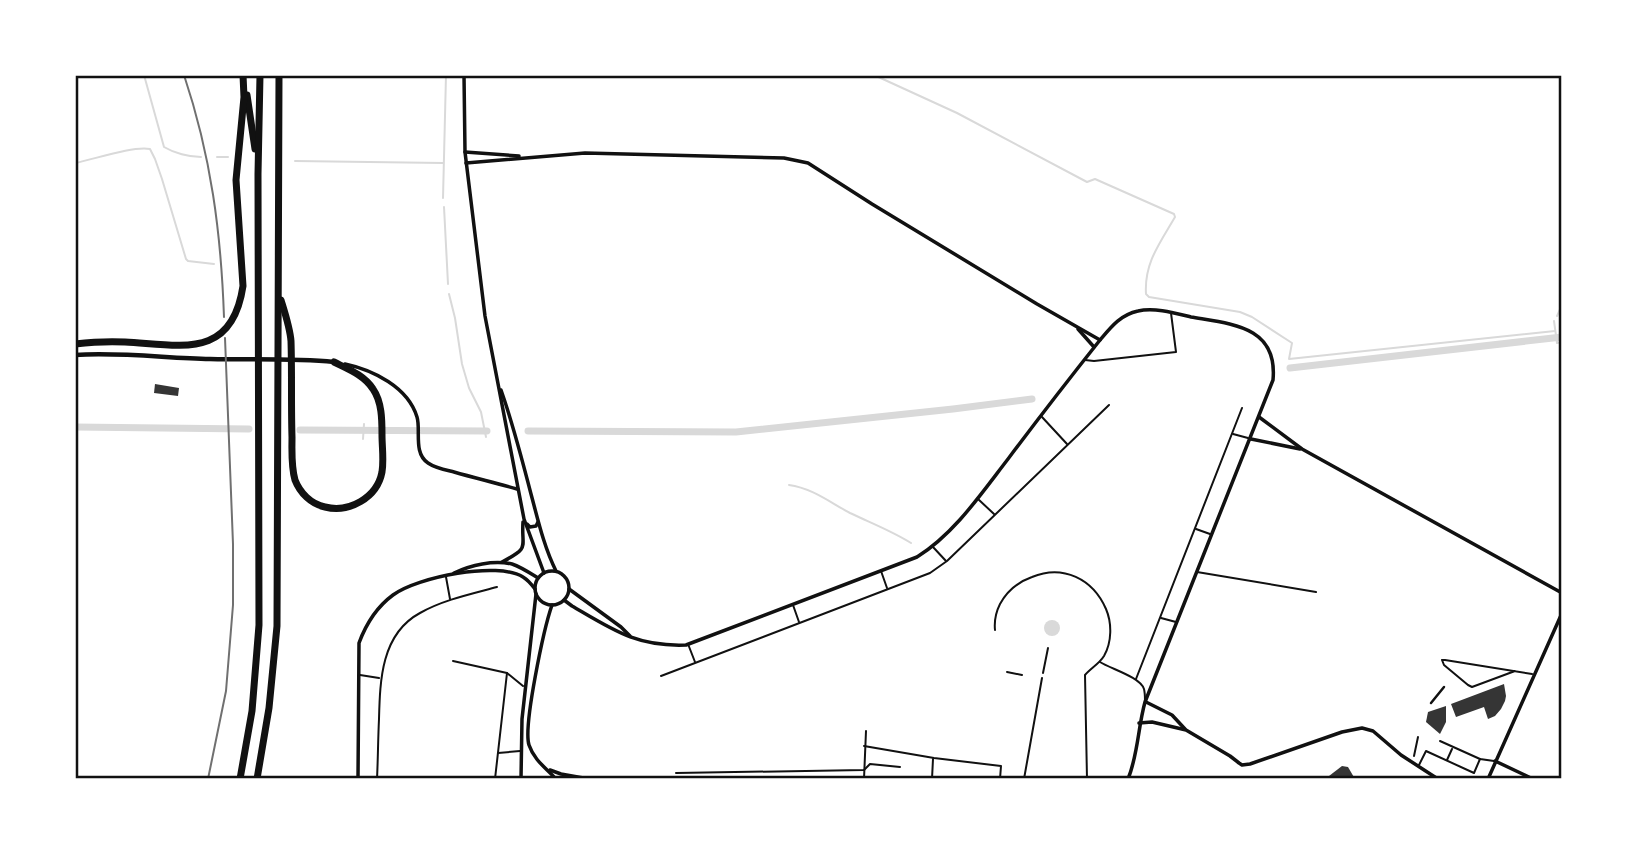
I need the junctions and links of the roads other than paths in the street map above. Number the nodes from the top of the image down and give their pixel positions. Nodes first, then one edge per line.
1 (244, 75) edge
2 (260, 75) edge
3 (279, 75) edge
4 (464, 75) edge
5 (465, 152) junction
6 (527, 157) junction
7 (466, 163) junction
8 (258, 174) junction
9 (279, 289) junction
10 (1171, 313) junction
11 (1077, 328) junction
12 (1100, 340) junction
13 (75, 344) edge
14 (1094, 347) junction
15 (75, 355) edge
16 (1084, 360) junction
17 (334, 362) junction
18 (497, 378) junction
19 (1109, 405) dead end
20 (1242, 408) dead end
21 (1041, 416) junction
22 (1259, 417) junction
23 (1232, 434) junction
24 (1251, 439) junction
25 (1068, 445) junction
26 (1302, 449) junction
27 (517, 489) junction
28 (977, 498) junction
29 (995, 515) junction
30 (524, 519) junction
31 (538, 522) junction
32 (1195, 529) junction
33 (1211, 534) junction
34 (933, 547) junction
35 (947, 561) junction
36 (500, 563) junction
37 (556, 571) junction
38 (881, 571) junction
39 (1196, 572) junction
40 (544, 573) junction
41 (447, 575) junction
42 (538, 578) junction
43 (497, 587) dead end
44 (535, 589) junction
45 (569, 589) junction
46 (888, 589) junction
47 (1316, 592) dead end
48 (1562, 593) edge
49 (536, 594) junction
50 (450, 600) junction
51 (564, 600) junction
52 (552, 605) junction
53 (793, 605) junction
54 (1562, 613) edge
55 (1160, 618) junction
56 (800, 623) junction
57 (1176, 623) junction
58 (995, 630) dead end
59 (632, 638) junction
60 (688, 644) junction
61 (453, 661) dead end
62 (1099, 662) junction
63 (695, 663) junction
64 (1515, 671) junction
65 (1007, 672) dead end
66 (507, 673) junction
67 (358, 674) junction
68 (1534, 674) junction
69 (1022, 675) dead end
70 (661, 676) dead end
71 (380, 678) junction
72 (1042, 678) road end
73 (1136, 679) junction
74 (525, 687) junction
75 (1444, 687) dead end
76 (1145, 702) junction
77 (1431, 703) dead end
78 (1139, 723) junction
79 (866, 730) dead end
80 (1186, 730) junction
81 (1440, 741) dead end
82 (864, 746) junction
83 (1453, 747) junction
84 (522, 751) junction
85 (497, 753) junction
86 (933, 758) junction
87 (1480, 759) junction
88 (1446, 761) junction
89 (1495, 761) junction
90 (1418, 766) junction
91 (900, 767) dead end
92 (545, 768) junction
93 (864, 770) junction
94 (676, 773) dead end
95 (358, 778) edge
96 (377, 778) edge
97 (240, 779) edge
98 (257, 779) edge
99 (495, 779) edge
100 (521, 779) edge
101 (556, 779) edge
102 (589, 779) edge
103 (864, 779) edge
104 (932, 779) edge
105 (1000, 779) edge
106 (1024, 779) edge
107 (1087, 779) edge
108 (1128, 779) edge
109 (1438, 779) edge
110 (1488, 779) edge
111 (1533, 779) edge

1 - 8 highway
1 - 13 highway
2 - 8 highway
3 - 9 highway
4 - 5 street
5 - 6 street
5 - 7 street
6 - 7 street
6 - 11 street
7 - 18 street
8 - 97 highway
9 - 17 highway
9 - 98 highway
10 - 12 street
10 - 16 lane
10 - 22 street
11 - 12 street
11 - 14 street
12 - 14 street
14 - 16 street
15 - 17 street
16 - 21 street
17 - 27 street
18 - 27 street
18 - 31 street
19 - 25 lane
20 - 23 lane
21 - 25 lane
21 - 28 street
22 - 24 street
22 - 26 street
23 - 24 lane
23 - 32 lane
24 - 26 street
24 - 33 street
25 - 29 lane
26 - 48 street
27 - 30 street
28 - 29 lane
28 - 34 street
29 - 35 lane
30 - 31 street
30 - 36 street
30 - 40 street
31 - 37 street
32 - 33 lane
32 - 55 lane
33 - 39 street
34 - 35 lane
34 - 38 street
35 - 46 lane
36 - 41 street
36 - 42 street
37 - 40 street
37 - 45 street
38 - 46 lane
38 - 53 street
39 - 47 lane
39 - 57 street
40 - 42 street
41 - 44 street
41 - 50 lane
41 - 67 street
42 - 44 street
43 - 50 lane
44 - 49 street
45 - 51 street
45 - 59 street
46 - 56 lane
49 - 52 street
49 - 74 street
50 - 71 lane
51 - 52 street
51 - 59 street
52 - 92 street
53 - 56 lane
53 - 60 street
54 - 68 street
55 - 57 lane
55 - 73 lane
56 - 63 lane
57 - 76 street
58 - 62 lane
59 - 60 street
60 - 63 lane
61 - 66 lane
62 - 73 lane
62 - 107 lane
63 - 70 lane
64 - 64 lane
64 - 68 lane
65 - 69 lane
66 - 74 lane
66 - 85 lane
67 - 71 lane
67 - 95 street
68 - 89 street
71 - 96 lane
72 - 106 lane
73 - 76 lane
74 - 84 street
75 - 77 street
76 - 78 street
76 - 80 street
78 - 80 street
78 - 108 street
79 - 82 lane
80 - 90 street
81 - 83 lane
82 - 86 lane
82 - 93 lane
83 - 87 lane
83 - 88 lane
84 - 85 lane
84 - 100 street
85 - 99 lane
86 - 104 lane
86 - 105 lane
87 - 88 lane
87 - 89 lane
88 - 90 lane
89 - 110 street
89 - 111 street
90 - 109 street
91 - 93 lane
92 - 101 street
92 - 102 street
93 - 94 lane
93 - 103 lane
95 - 96 lane

